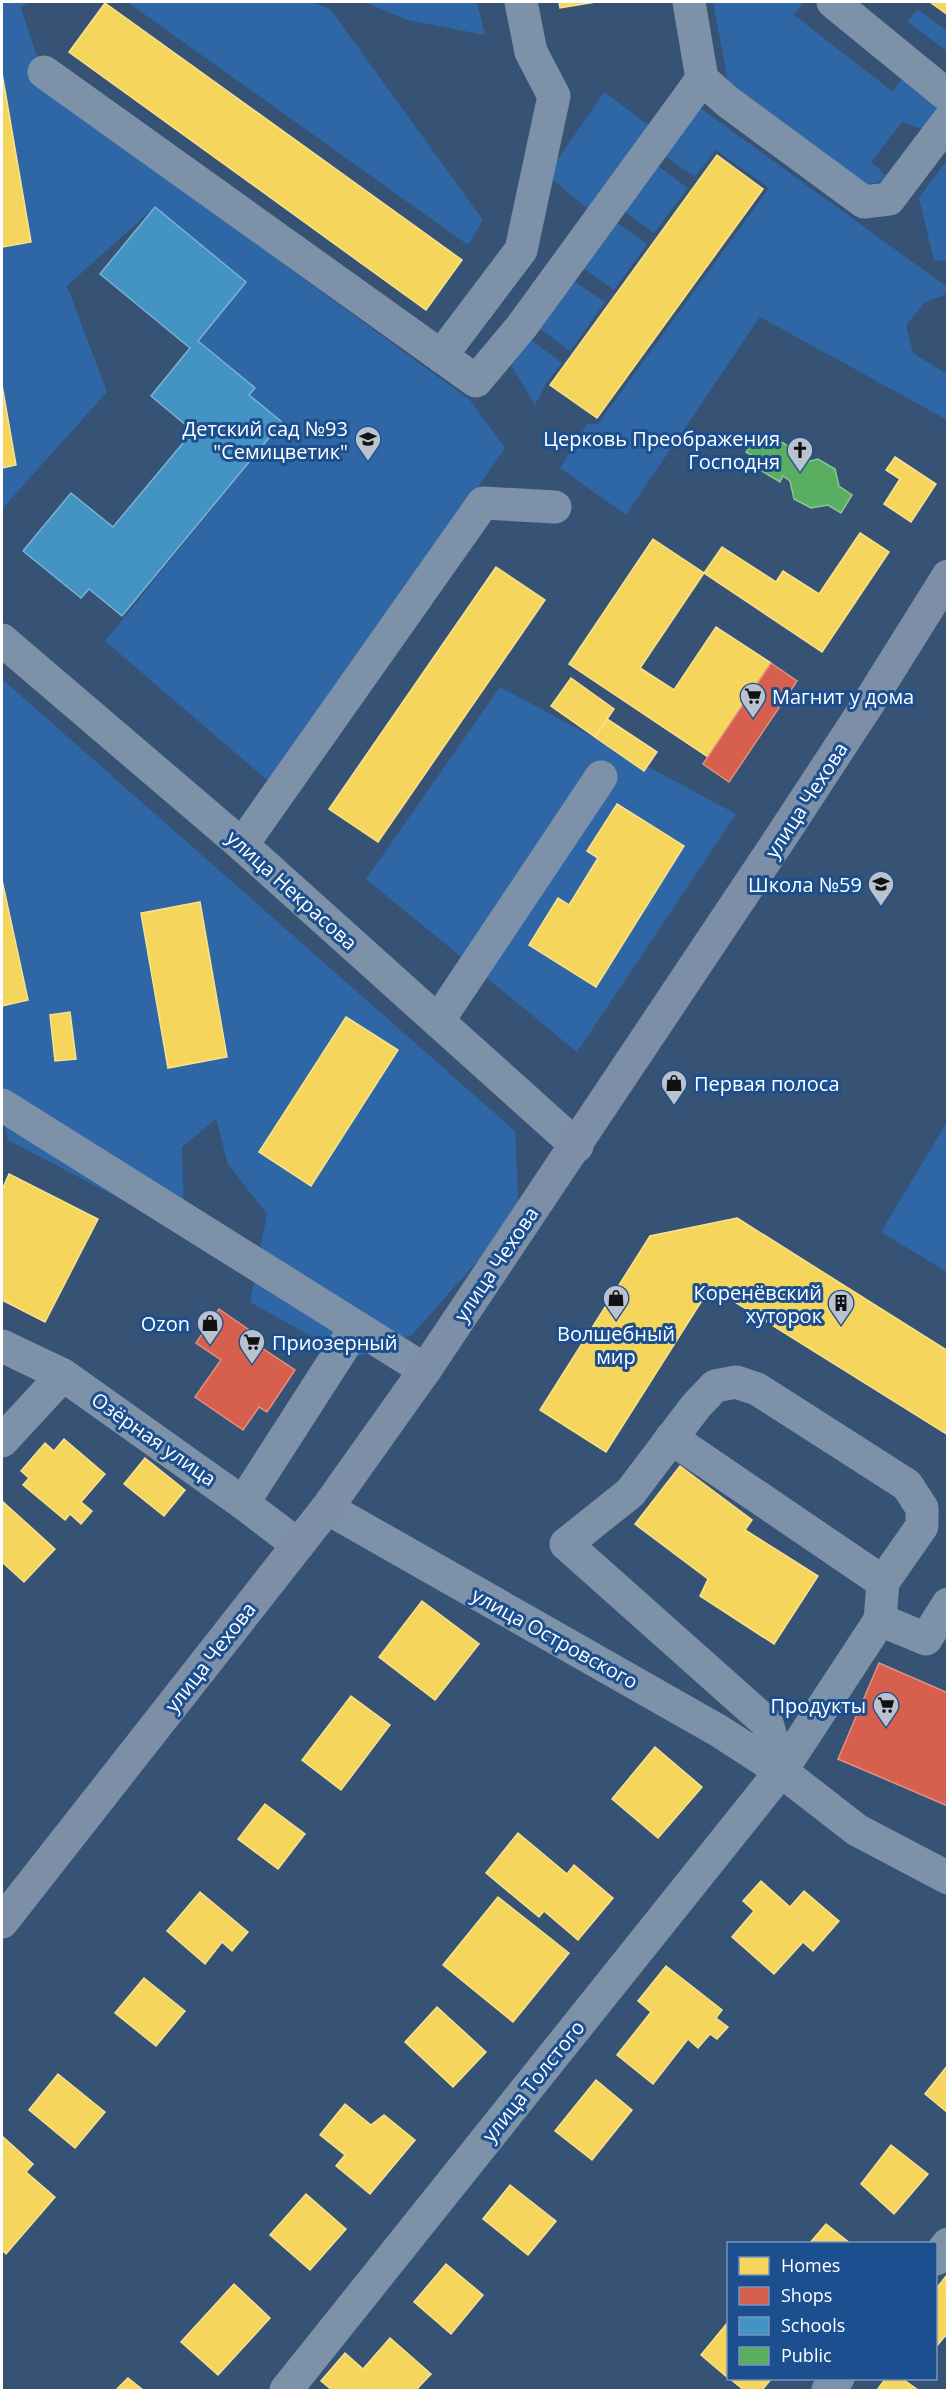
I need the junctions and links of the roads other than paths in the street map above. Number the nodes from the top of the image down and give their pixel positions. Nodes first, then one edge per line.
1 (521, 2) edge
2 (689, 2) edge
3 (833, 2) edge
4 (44, 72) dead end
5 (702, 79) junction
6 (948, 96) edge
7 (948, 121) edge
8 (441, 356) junction
9 (555, 507) dead end
10 (948, 576) edge
11 (2, 640) edge
12 (601, 777) dead end
13 (242, 845) junction
14 (438, 1021) junction
15 (2, 1105) edge
16 (577, 1146) junction
17 (356, 1327) junction
18 (2, 1346) edge
19 (425, 1370) junction
20 (63, 1375) junction
21 (671, 1438) junction
22 (2, 1441) edge
23 (243, 1503) junction
24 (327, 1508) junction
25 (298, 1545) junction
26 (883, 1582) junction
27 (948, 1604) edge
28 (880, 1620) junction
29 (937, 1644) edge
30 (781, 1772) junction
31 (948, 1878) edge
32 (2, 1922) edge
33 (948, 2244) edge
34 (937, 2258) edge
35 (286, 2391) edge

1 - 8 street
2 - 5 street
3 - 6 street
4 - 8 street
5 - 7 street
5 - 8 street
9 - 13 street
10 - 16 main road, улица Чехова
11 - 13 street, улица Некрасова
12 - 14 street
13 - 14 street, улица Некрасова
14 - 16 street, улица Некрасова
15 - 17 street
16 - 19 main road, улица Чехова
17 - 19 street
17 - 23 street
18 - 20 street, Озёрная улица
19 - 24 main road, улица Чехова
20 - 22 street
20 - 23 street, Озёрная улица
21 - 26 street
21 - 26 street
21 - 30 street
23 - 25 street, Озёрная улица
24 - 25 main road, улица Чехова
24 - 30 street, улица Островского
25 - 32 main road, улица Чехова
26 - 28 street
27 - 29 street
28 - 29 street
28 - 30 street
30 - 31 street, улица Островского
30 - 35 street, улица Толстого
33 - 34 street

